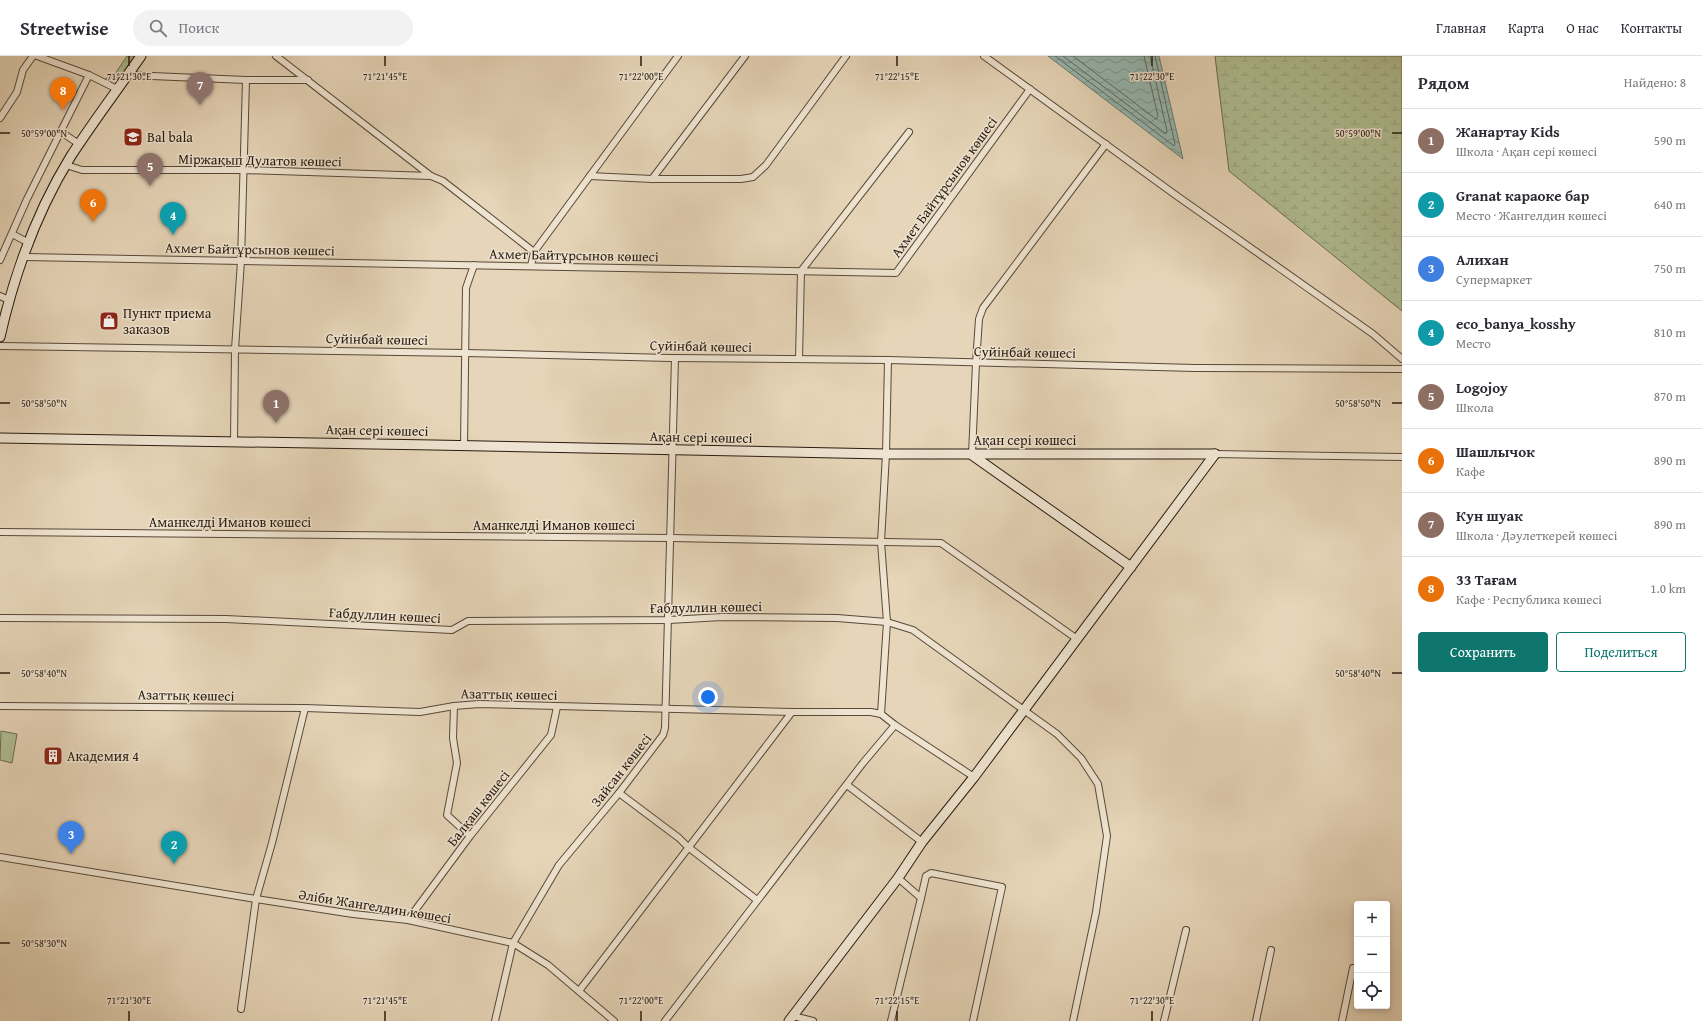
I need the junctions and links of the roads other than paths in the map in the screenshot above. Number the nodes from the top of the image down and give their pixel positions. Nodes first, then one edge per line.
1 (33, 56) edge
2 (37, 56) edge
3 (141, 56) edge
4 (276, 56) edge
5 (678, 56) edge
6 (745, 56) edge
7 (846, 56) edge
8 (984, 56) edge
9 (88, 75) junction
10 (128, 75) junction
11 (246, 80) junction
12 (308, 80) junction
13 (117, 89) junction
14 (1030, 89) junction
15 (0, 118) edge
16 (61, 132) junction
17 (909, 132) dead end
18 (79, 144) junction
19 (1106, 144) junction
20 (66, 165) junction
21 (242, 170) junction
22 (431, 176) junction
23 (590, 176) junction
24 (652, 179) junction
25 (12, 234) junction
26 (29, 243) junction
27 (534, 252) junction
28 (24, 257) junction
29 (0, 260) edge
30 (241, 260) junction
31 (474, 265) junction
32 (531, 266) junction
33 (801, 271) junction
34 (0, 296) edge
35 (9, 300) junction
36 (0, 337) edge
37 (0, 346) edge
38 (235, 349) junction
39 (465, 353) junction
40 (675, 358) junction
41 (798, 359) junction
42 (1402, 359) edge
43 (888, 360) junction
44 (976, 363) junction
45 (1402, 369) edge
46 (0, 438) edge
47 (234, 441) junction
48 (464, 446) junction
49 (673, 450) junction
50 (886, 454) junction
51 (1215, 454) junction
52 (972, 455) junction
53 (1402, 457) edge
54 (0, 532) edge
55 (670, 538) junction
56 (881, 542) junction
57 (1131, 567) junction
58 (0, 618) edge
59 (669, 620) junction
60 (887, 622) junction
61 (1077, 639) junction
62 (0, 706) edge
63 (454, 706) junction
64 (557, 707) junction
65 (305, 708) junction
66 (666, 709) junction
67 (1023, 710) junction
68 (792, 712) junction
69 (881, 714) junction
70 (895, 725) junction
71 (974, 777) junction
72 (847, 785) junction
73 (619, 793) junction
74 (470, 836) junction
75 (922, 842) junction
76 (688, 847) junction
77 (0, 857) edge
78 (898, 878) junction
79 (921, 898) junction
80 (256, 899) junction
81 (757, 900) junction
82 (408, 920) junction
83 (1186, 930) dead end
84 (513, 943) junction
85 (1271, 950) dead end
86 (1353, 968) dead end
87 (579, 991) junction
88 (241, 1009) dead end
89 (791, 1019) edge
90 (495, 1021) edge
91 (614, 1021) edge
92 (665, 1021) edge
93 (813, 1021) edge
94 (891, 1021) edge
95 (973, 1021) edge
96 (1074, 1021) edge
97 (1164, 1021) edge
98 (1256, 1021) edge
99 (1342, 1021) edge

1 - 15 street
2 - 9 street
3 - 10 street
4 - 12 street
5 - 23 street
6 - 24 street
7 - 24 street
8 - 14 street
9 - 13 street
9 - 16 street
10 - 11 street
10 - 13 street
11 - 12 street
11 - 21 street
12 - 22 street
13 - 18 street
14 - 19 street
14 - 33 street, Ахмет Байтұрсынов көшесі
16 - 18 street
16 - 25 street
17 - 33 street
18 - 20 street
19 - 42 street
19 - 44 street
20 - 21 street, Міржақып Дулатов көшесі
20 - 26 street
21 - 22 street, Міржақып Дулатов көшесі
21 - 30 street
22 - 27 street
23 - 24 street
23 - 27 street
25 - 26 street
25 - 29 street
26 - 28 street
27 - 32 street
28 - 30 street, Ахмет Байтұрсынов көшесі
28 - 35 street
30 - 31 street, Ахмет Байтұрсынов көшесі
30 - 38 street
31 - 32 street, Ахмет Байтұрсынов көшесі
31 - 39 street
32 - 33 street, Ахмет Байтұрсынов көшесі
33 - 41 street
34 - 35 street
35 - 36 street
37 - 38 street, Суйінбай көшесі
38 - 39 street, Суйінбай көшесі
38 - 47 street
39 - 40 street, Суйінбай көшесі
39 - 48 street
40 - 41 street, Суйінбай көшесі
40 - 49 street, Зайсан көшесі
41 - 43 street, Суйінбай көшесі
43 - 44 street, Суйінбай көшесі
43 - 50 street
44 - 45 street, Суйінбай көшесі
44 - 52 street
46 - 47 street, Ақан сері көшесі
47 - 48 street, Ақан сері көшесі
48 - 49 street, Ақан сері көшесі
49 - 50 street, Ақан сері көшесі
49 - 55 street, Зайсан көшесі
50 - 52 street, Ақан сері көшесі
50 - 56 street
51 - 52 street, Ақан сері көшесі
51 - 53 street, Ақан сері көшесі
51 - 57 street
52 - 57 street
54 - 55 street, Аманкелді Иманов көшесі
55 - 56 street, Аманкелді Иманов көшесі
55 - 59 street, Зайсан көшесі
56 - 60 street
56 - 61 street, Аманкелді Иманов көшесі
57 - 61 street
58 - 59 street, Ғабдуллин көшесі
59 - 60 street, Ғабдуллин көшесі
59 - 66 street, Зайсан көшесі
60 - 67 street, Ғабдуллин көшесі
60 - 69 street
61 - 67 street
62 - 65 street, Азаттық көшесі
63 - 64 street, Азаттық көшесі
63 - 65 street, Азаттық көшесі
63 - 74 street
64 - 66 street, Азаттық көшесі
64 - 74 street, Балқаш көшесі
65 - 80 street
66 - 68 street, Азаттық көшесі
66 - 73 street, Зайсан көшесі
67 - 71 street
67 - 96 street, Ғабдуллин көшесі
68 - 69 street, Азаттық көшесі
68 - 76 street
69 - 70 street
70 - 71 street
70 - 72 street
71 - 75 street
72 - 75 street
72 - 81 street
73 - 76 street
73 - 84 street, Зайсан көшесі
74 - 82 street, Балқаш көшесі
75 - 78 street
76 - 81 street
76 - 87 street
77 - 80 street, Әліби Жангелдин көшесі
78 - 79 street
78 - 89 street
79 - 94 street
79 - 95 street
80 - 82 street, Әліби Жангелдин көшесі
80 - 88 street
81 - 92 street
82 - 84 street, Әліби Жангелдин көшесі
83 - 97 street
84 - 87 street, Әліби Жангелдин көшесі
84 - 90 street, Зайсан көшесі
85 - 98 street
86 - 99 street
87 - 91 street, Әліби Жангелдин көшесі
89 - 93 street

